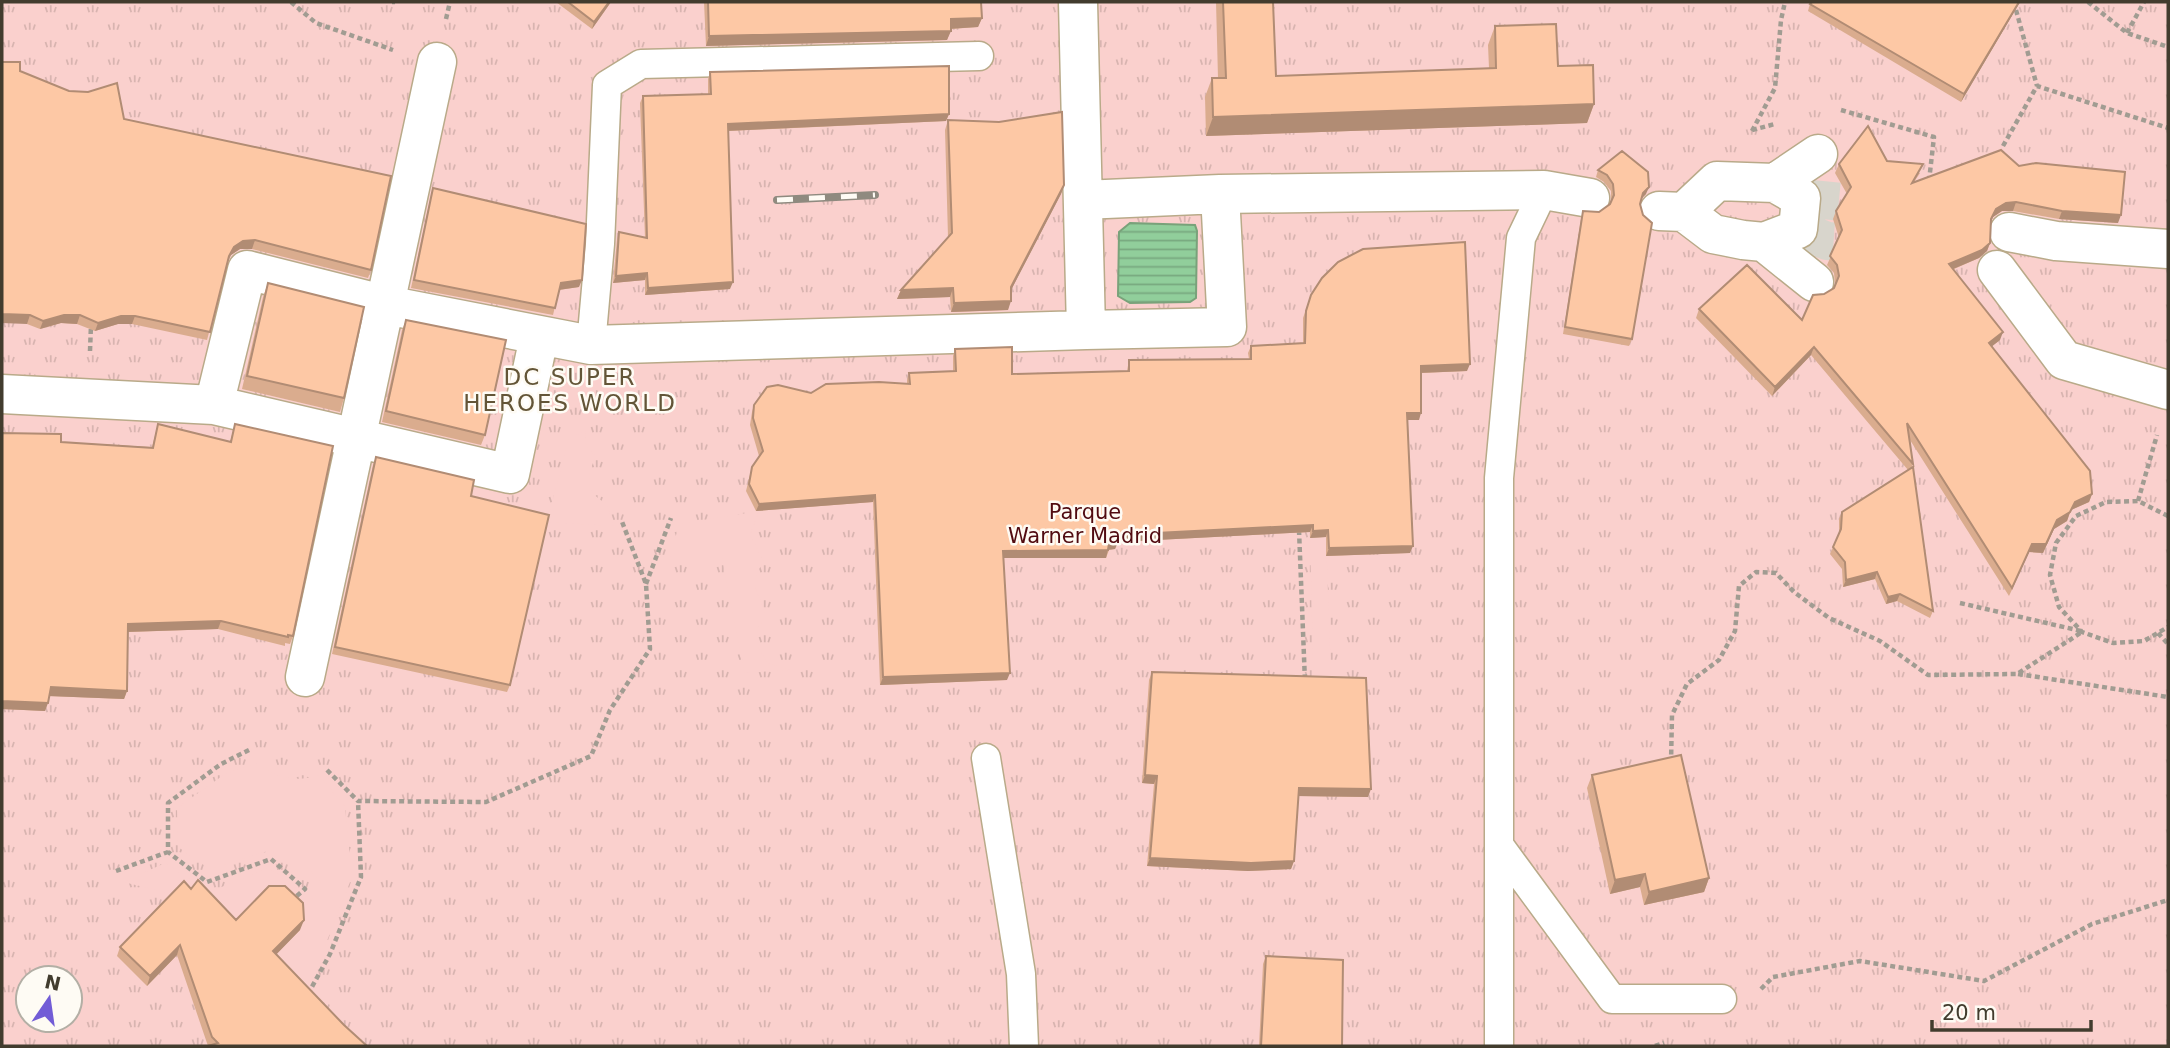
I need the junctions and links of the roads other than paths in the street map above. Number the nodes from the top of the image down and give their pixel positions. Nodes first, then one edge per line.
1 (1078, 2) edge
2 (979, 56) dead end
3 (437, 62) road end
4 (1818, 154) dead end
5 (1775, 183) junction
6 (1544, 190) junction
7 (1220, 194) junction
8 (1590, 198) dead end
9 (1083, 200) junction
10 (2009, 232) dead end
11 (1764, 242) junction
12 (2168, 249) edge
13 (1997, 270) dead end
14 (1814, 282) dead end
15 (386, 305) junction
16 (1086, 330) junction
17 (539, 337) junction
18 (592, 345) junction
19 (2168, 390) edge
20 (2, 394) edge
21 (214, 405) junction
22 (356, 438) junction
23 (305, 677) dead end
24 (986, 758) dead end
25 (1499, 845) junction
26 (1722, 999) dead end
27 (1024, 1046) edge
28 (1499, 1046) edge

1 - 9 street
2 - 18 lane
3 - 15 street
4 - 5 street
5 - 11 street
5 - 11 street
6 - 7 street
6 - 8 street
6 - 25 lane
7 - 9 street
7 - 16 street
9 - 16 street
10 - 12 street
11 - 14 street
13 - 19 street
15 - 17 street
15 - 21 street
15 - 22 street
16 - 18 street
17 - 18 street
17 - 22 street
20 - 21 street
21 - 22 street
22 - 23 street
24 - 27 lane
25 - 26 lane
25 - 28 lane

